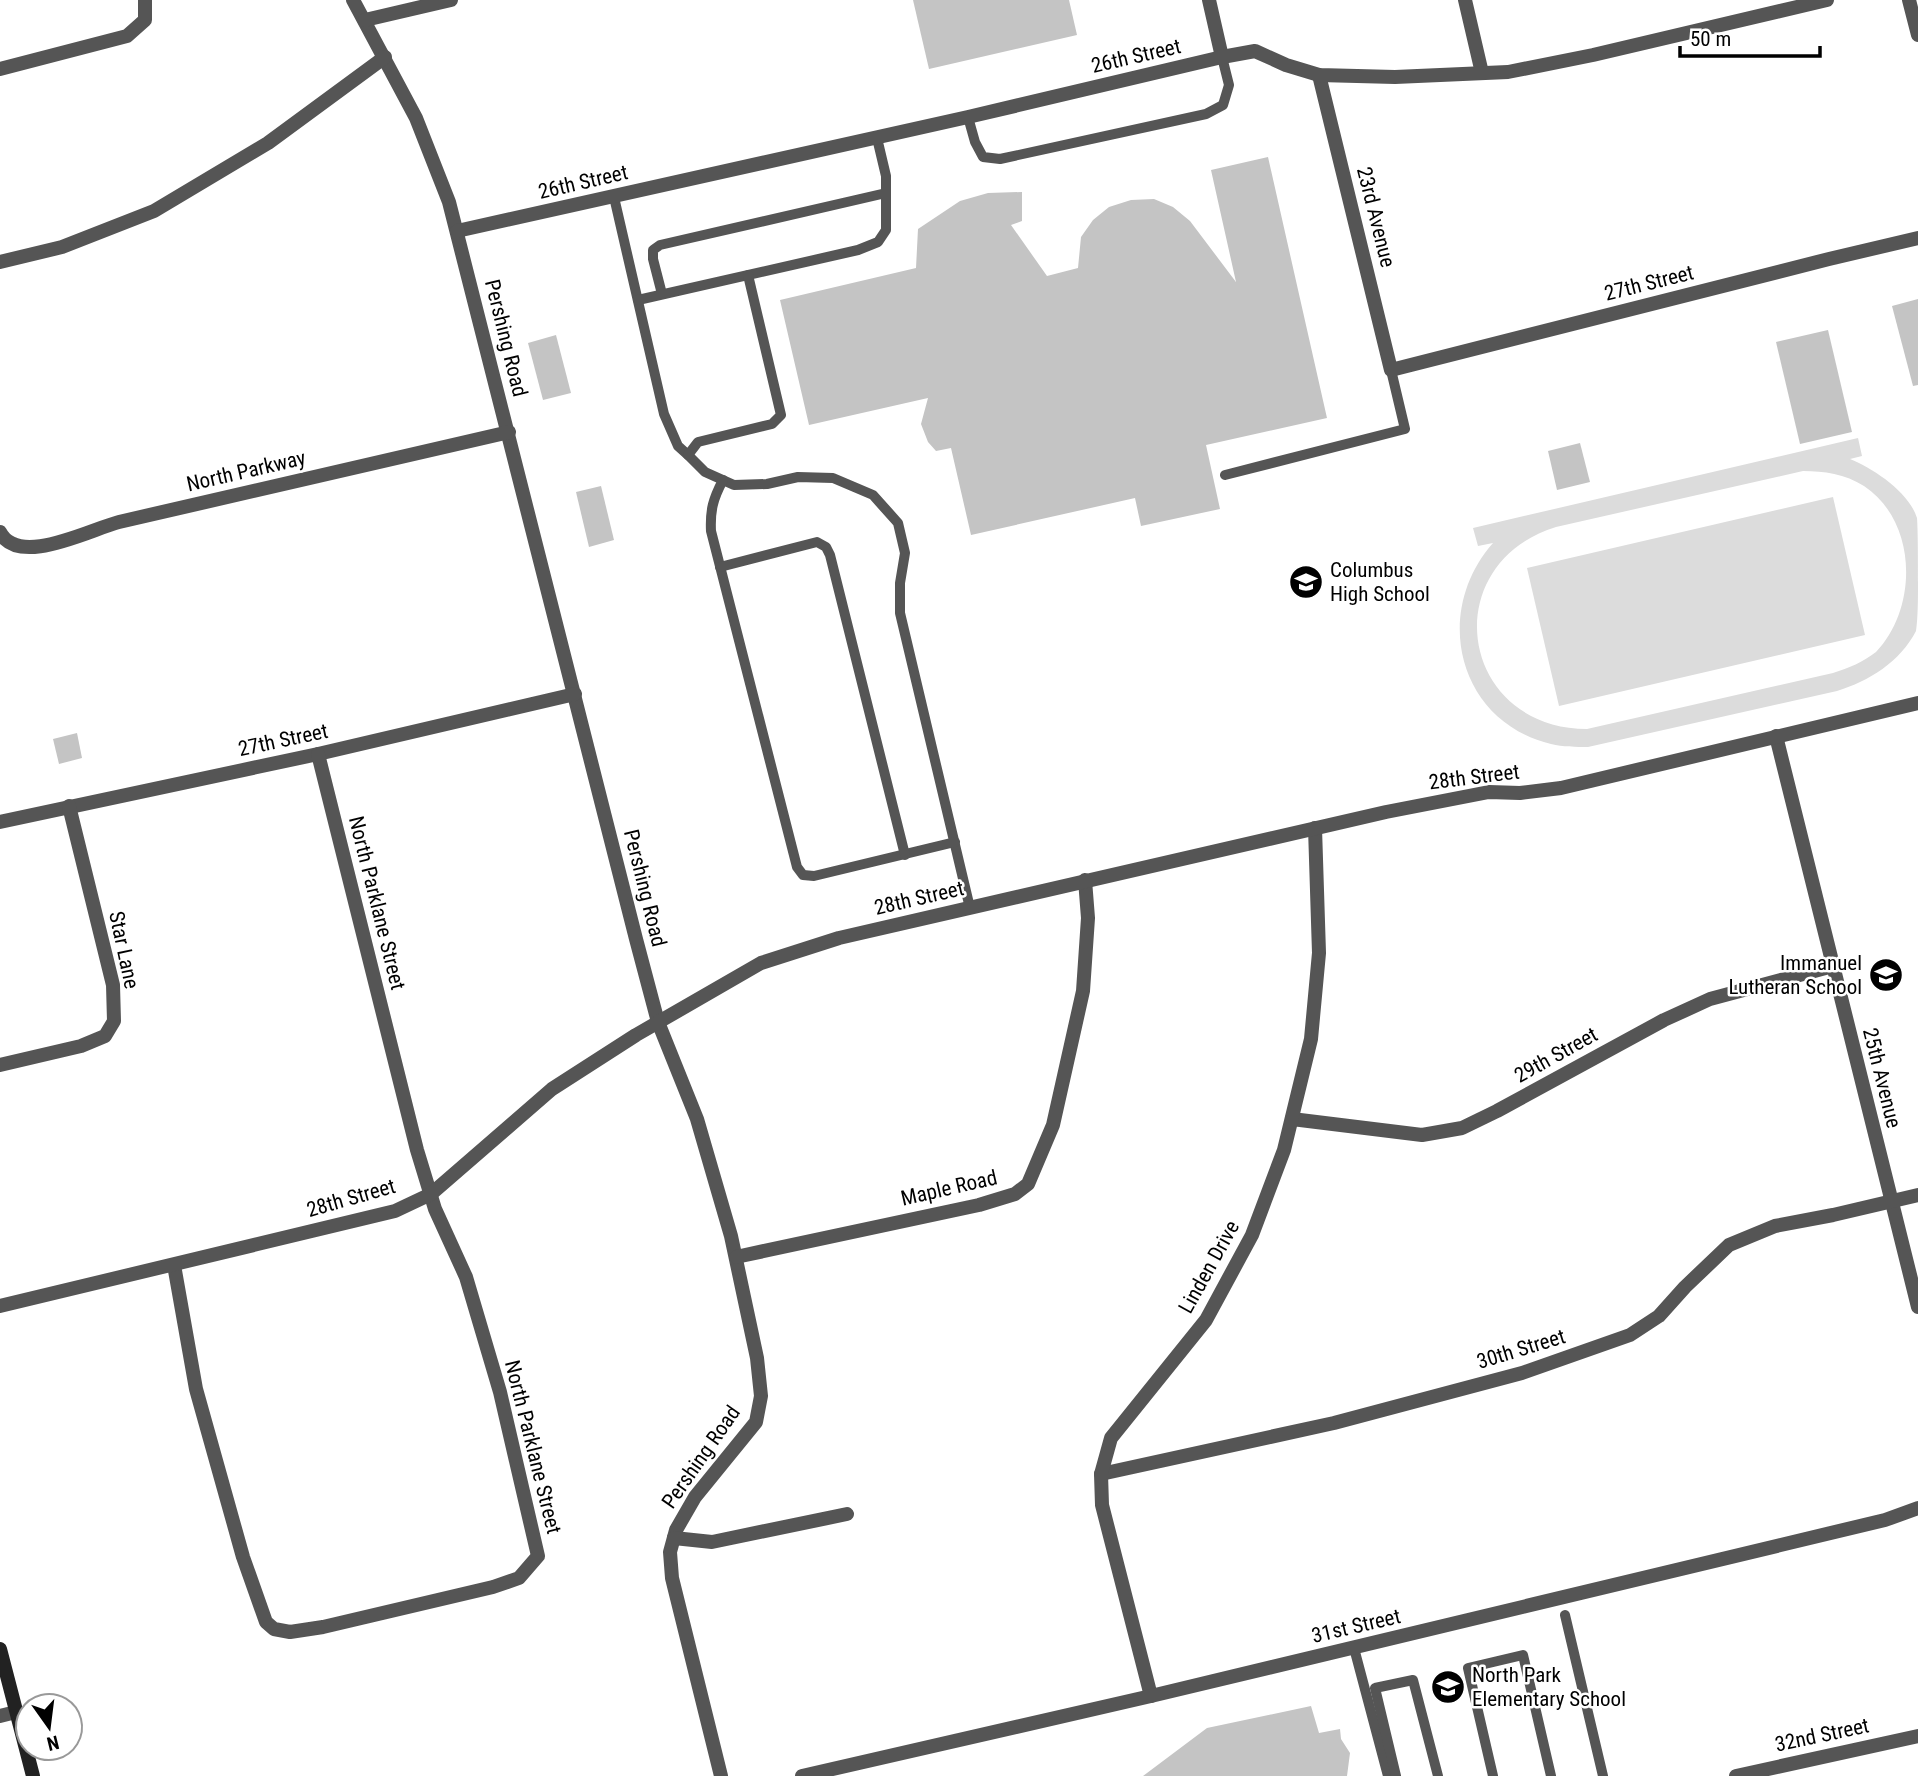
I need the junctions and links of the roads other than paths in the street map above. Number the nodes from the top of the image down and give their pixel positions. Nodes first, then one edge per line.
1 (145, 0) edge
2 (353, 0) edge
3 (451, 0) edge
4 (1209, 0) edge
5 (1465, 0) edge
6 (1827, 0) edge
7 (1909, 0) edge
8 (365, 20) junction
9 (1918, 35) edge
10 (384, 57) junction
11 (1222, 57) junction
12 (0, 68) edge
13 (1482, 73) junction
14 (1319, 75) junction
15 (968, 117) junction
16 (877, 138) junction
17 (886, 193) junction
18 (614, 197) junction
19 (457, 231) junction
20 (1918, 238) edge
21 (0, 262) edge
22 (748, 275) junction
23 (662, 294) junction
24 (638, 300) junction
25 (1391, 370) junction
26 (509, 432) junction
27 (688, 455) junction
28 (1224, 475) dead end
29 (723, 480) junction
30 (0, 532) edge
31 (720, 568) junction
32 (575, 694) junction
33 (1918, 703) edge
34 (1776, 736) junction
35 (318, 754) junction
36 (69, 806) junction
37 (0, 822) edge
38 (1315, 828) junction
39 (955, 842) junction
40 (905, 855) junction
41 (1086, 880) junction
42 (971, 908) junction
43 (1833, 966) junction
44 (658, 1022) junction
45 (0, 1065) edge
46 (1292, 1119) junction
47 (431, 1194) junction
48 (1918, 1195) edge
49 (1891, 1201) junction
50 (736, 1257) junction
51 (174, 1265) junction
52 (0, 1306) edge
53 (1918, 1307) edge
54 (1101, 1474) junction
55 (1918, 1508) edge
56 (847, 1514) dead end
57 (674, 1538) junction
58 (1565, 1615) dead end
59 (1354, 1648) junction
60 (0, 1649) edge
61 (1151, 1696) junction
62 (14, 1704) edge
63 (1918, 1736) edge
64 (825, 1773) edge
65 (721, 1776) edge
66 (802, 1776) edge
67 (1388, 1776) edge
68 (1396, 1776) edge
69 (1438, 1776) edge
70 (1493, 1776) edge
71 (1551, 1776) edge
72 (1603, 1776) edge
73 (1735, 1776) edge

1 - 12 street
2 - 8 street, Pershing Road
3 - 8 street
4 - 11 street
5 - 13 street
6 - 13 street, 26th Street
7 - 9 street
8 - 10 street, Pershing Road
10 - 19 street, Pershing Road
10 - 21 street
11 - 14 street, 26th Street
11 - 15 street, 26th Street
11 - 15 lane
13 - 14 street, 26th Street
14 - 25 street, 23rd Avenue
15 - 16 street, 26th Street
16 - 17 lane
16 - 18 street, 26th Street
17 - 22 lane
17 - 23 lane
18 - 19 street, 26th Street
18 - 24 lane
19 - 26 street, Pershing Road
20 - 25 street, 27th Street
22 - 23 lane
22 - 27 lane
23 - 24 lane
24 - 27 lane
25 - 28 lane
26 - 30 street, North Parkway
26 - 32 street, Pershing Road
27 - 29 lane
29 - 31 lane
29 - 39 lane
31 - 40 lane
31 - 40 lane
32 - 35 street, 27th Street
32 - 44 street, Pershing Road
33 - 34 street, 28th Street
34 - 38 street, 28th Street
34 - 43 street, 25th Avenue
35 - 36 street, 27th Street
35 - 47 street, North Parklane Street
36 - 37 street, 27th Street
36 - 45 street, Star Lane
38 - 41 street, 28th Street
38 - 46 street, Linden Drive
39 - 40 lane
39 - 42 lane
41 - 42 street, 28th Street
41 - 50 street, Maple Road
42 - 44 street, 28th Street
43 - 46 street, 29th Street
43 - 49 street, 25th Avenue
44 - 47 street, 28th Street
44 - 50 street, Pershing Road
46 - 54 street, Linden Drive
47 - 51 street, 28th Street
47 - 51 street, North Parklane Street
48 - 49 street, 30th Street
49 - 53 street, 25th Avenue
49 - 54 street, 30th Street
50 - 57 street, Pershing Road
51 - 52 street, 28th Street
54 - 61 street, Linden Drive
55 - 59 street, 31st Street
56 - 57 street
57 - 65 street, Pershing Road
58 - 72 lane
59 - 61 street, 31st Street
59 - 67 lane
60 - 62 main road
61 - 64 street, 31st Street
63 - 73 street, 32nd Street
64 - 66 street, 31st Street
68 - 69 lane
70 - 71 lane

